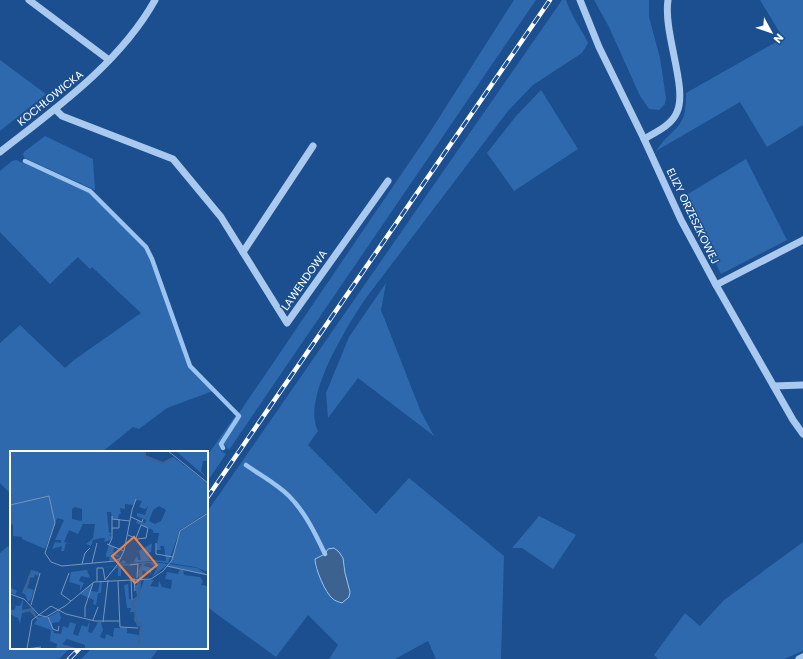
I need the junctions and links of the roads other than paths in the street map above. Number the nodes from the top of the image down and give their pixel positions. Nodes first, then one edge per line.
1 (29, 0) edge
2 (580, 0) edge
3 (668, 0) edge
4 (153, 1) edge
5 (108, 60) junction
6 (55, 109) junction
7 (644, 139) junction
8 (313, 146) dead end
9 (0, 152) edge
10 (388, 181) dead end
11 (803, 240) edge
12 (243, 252) junction
13 (716, 286) junction
14 (803, 385) edge
15 (774, 386) junction
16 (803, 434) edge
17 (803, 657) edge
18 (800, 659) edge

1 - 5 street
2 - 7 street, ELIZY ORZESZKOWEJ
3 - 7 street
4 - 5 street, KOCHŁOWICKA
5 - 6 street, KOCHŁOWICKA
6 - 9 street, KOCHŁOWICKA
6 - 12 street, LAWENDOWA
7 - 13 street, ELIZY ORZESZKOWEJ
8 - 12 street
10 - 12 street, LAWENDOWA
11 - 13 street
13 - 15 street, ELIZY ORZESZKOWEJ
14 - 15 street
15 - 16 street, ELIZY ORZESZKOWEJ
17 - 18 street

